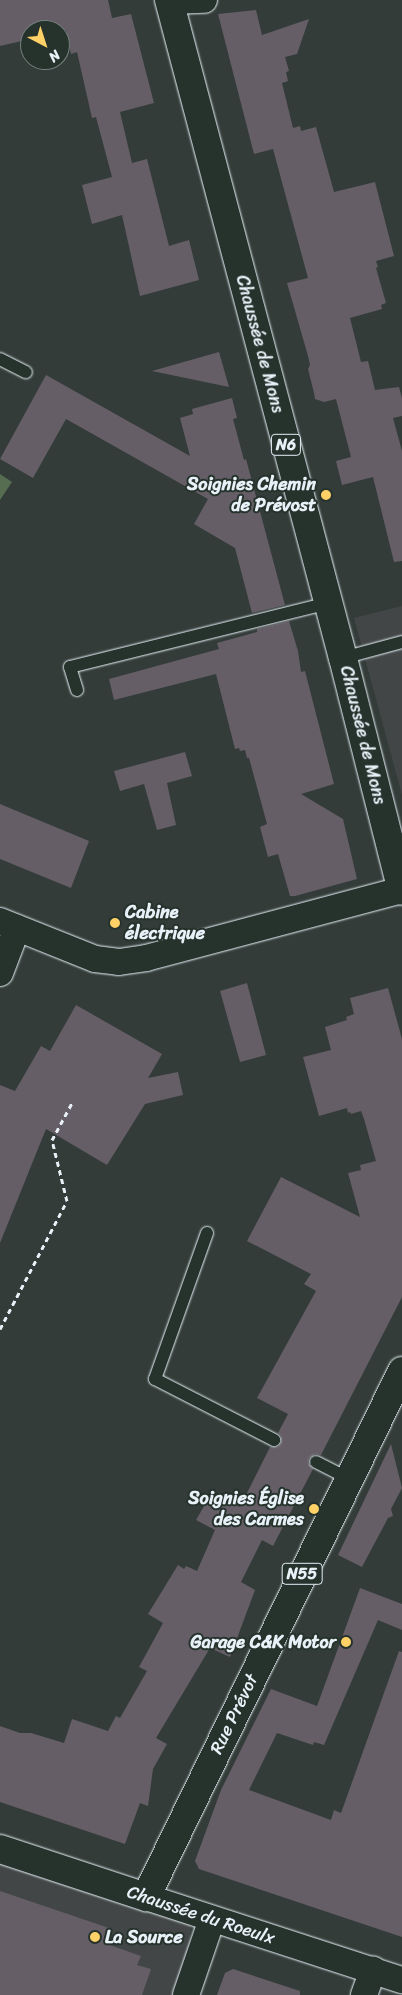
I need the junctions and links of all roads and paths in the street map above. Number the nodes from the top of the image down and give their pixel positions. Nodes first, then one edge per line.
1 (204, 0) edge
2 (169, 1) edge
3 (0, 359) edge
4 (26, 372) dead end
5 (328, 603) junction
6 (402, 642) edge
7 (343, 658) junction
8 (76, 690) dead end
9 (402, 890) edge
10 (9, 924) edge
11 (0, 973) edge
12 (73, 1101) dead end
13 (207, 1233) dead end
14 (0, 1329) edge
15 (402, 1371) edge
16 (274, 1440) dead end
17 (316, 1462) dead end
18 (348, 1479) junction
19 (0, 1848) edge
20 (146, 1897) junction
21 (212, 1919) junction
22 (373, 1970) junction
23 (402, 1980) edge
24 (186, 1995) edge
25 (364, 1995) edge

1 - 2 street
2 - 5 main road, Chaussée de Mons / N6
3 - 4 lane
5 - 7 main road, Chaussée de Mons / N6
5 - 8 lane
6 - 7 lane
7 - 9 main road, Chaussée de Mons / N6
9 - 10 street
10 - 11 street
12 - 14 path
13 - 16 lane
15 - 18 main road, Rue Prévot / N55
17 - 18 lane
18 - 20 main road, Rue Prévot / N55
19 - 20 main road, Chaussée du Roeulx
20 - 21 street, Chaussée du Roeulx
21 - 22 street, Chaussée du Roeulx
21 - 24 street
22 - 23 street, Chaussée du Roeulx
22 - 25 street

